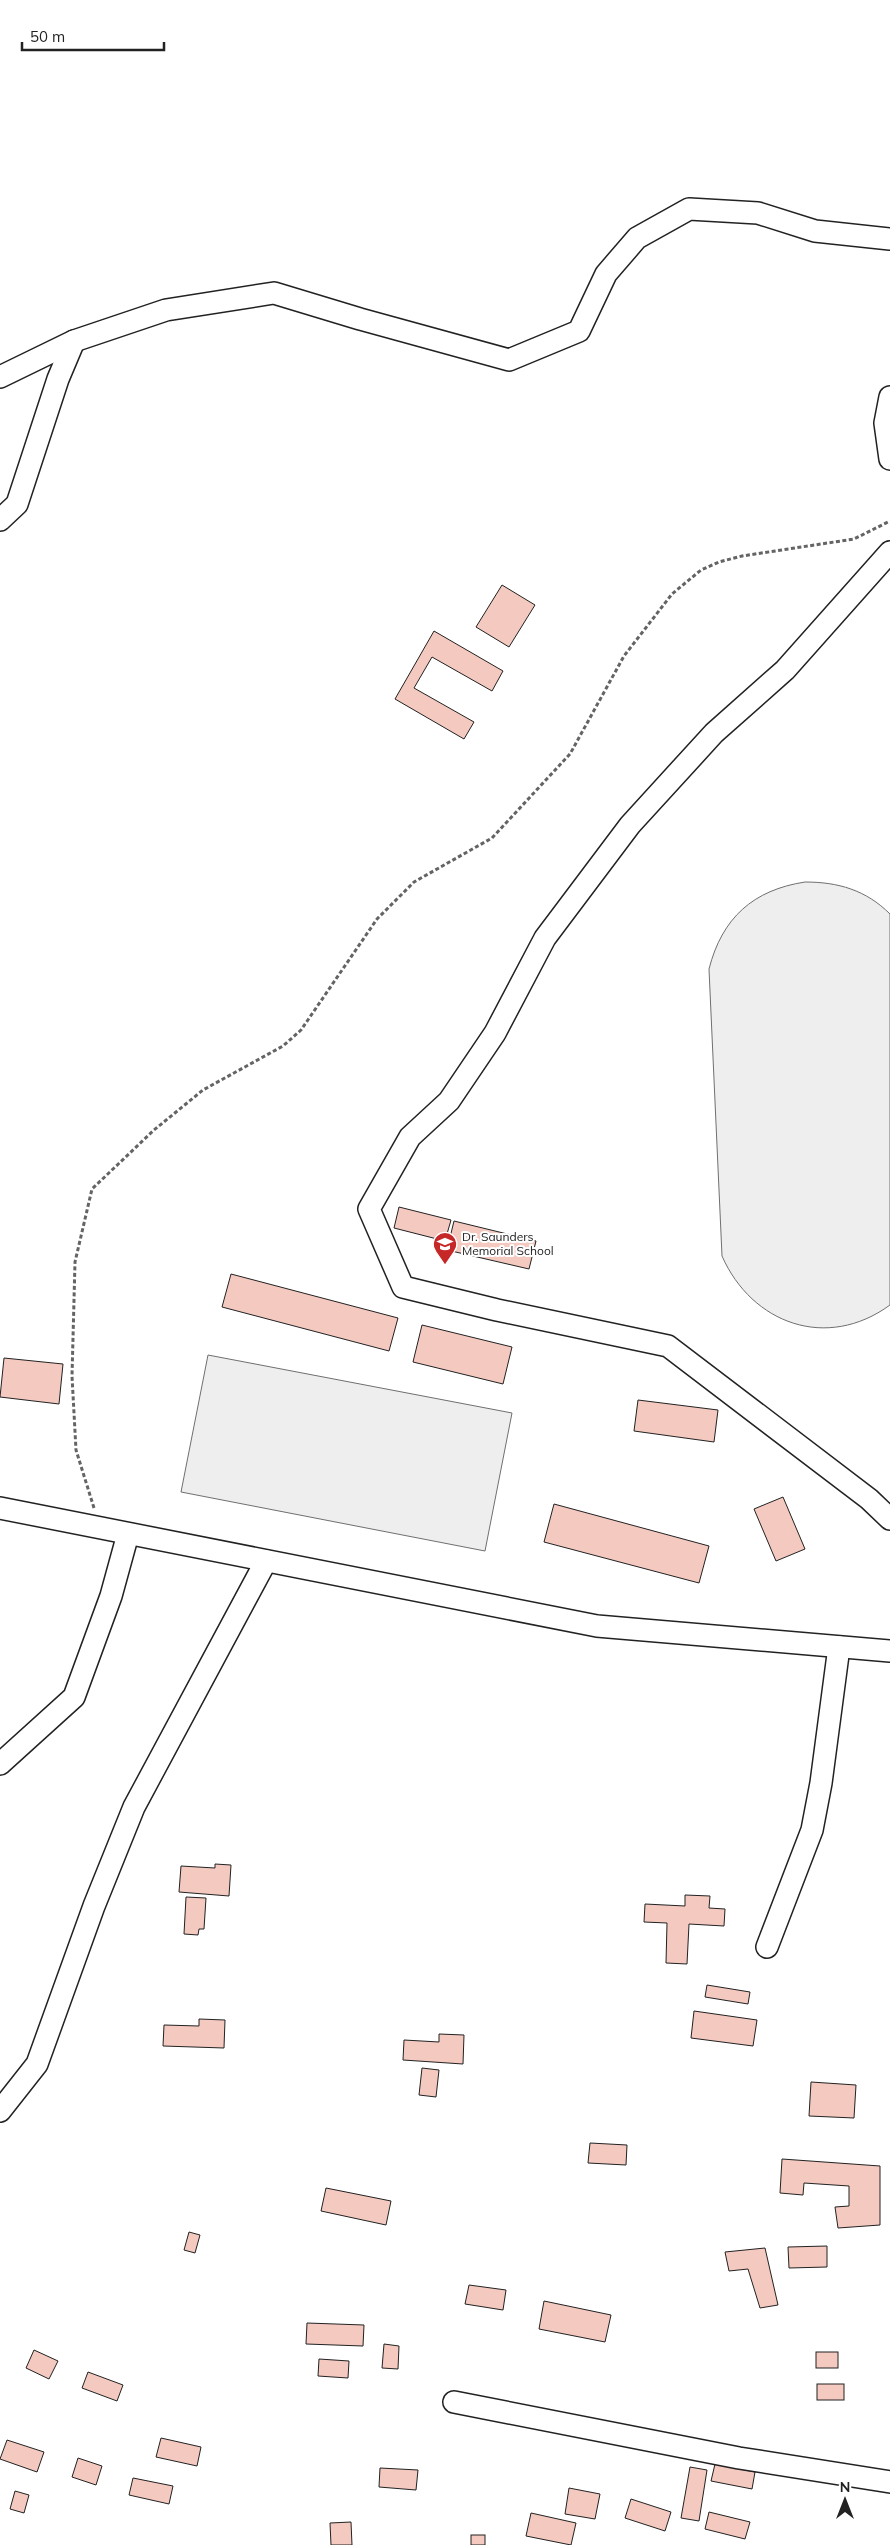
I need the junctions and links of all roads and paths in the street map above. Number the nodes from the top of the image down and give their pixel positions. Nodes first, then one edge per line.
1 (890, 239) edge
2 (74, 341) junction
3 (0, 377) edge
4 (890, 397) edge
5 (890, 459) edge
6 (0, 520) edge
7 (890, 521) edge
8 (890, 552) edge
9 (0, 1508) edge
10 (890, 1519) edge
11 (100, 1528) junction
12 (128, 1534) junction
13 (266, 1561) junction
14 (839, 1646) junction
15 (890, 1652) edge
16 (0, 1764) edge
17 (766, 1947) dead end
18 (0, 2111) edge
19 (454, 2402) dead end
20 (890, 2482) edge

1 - 2 street
2 - 3 street
2 - 6 street
4 - 5 street
7 - 11 path
8 - 10 street
9 - 11 street
11 - 12 street
12 - 13 street
12 - 16 street
13 - 14 street
13 - 18 street
14 - 15 street
14 - 17 street
19 - 20 street

